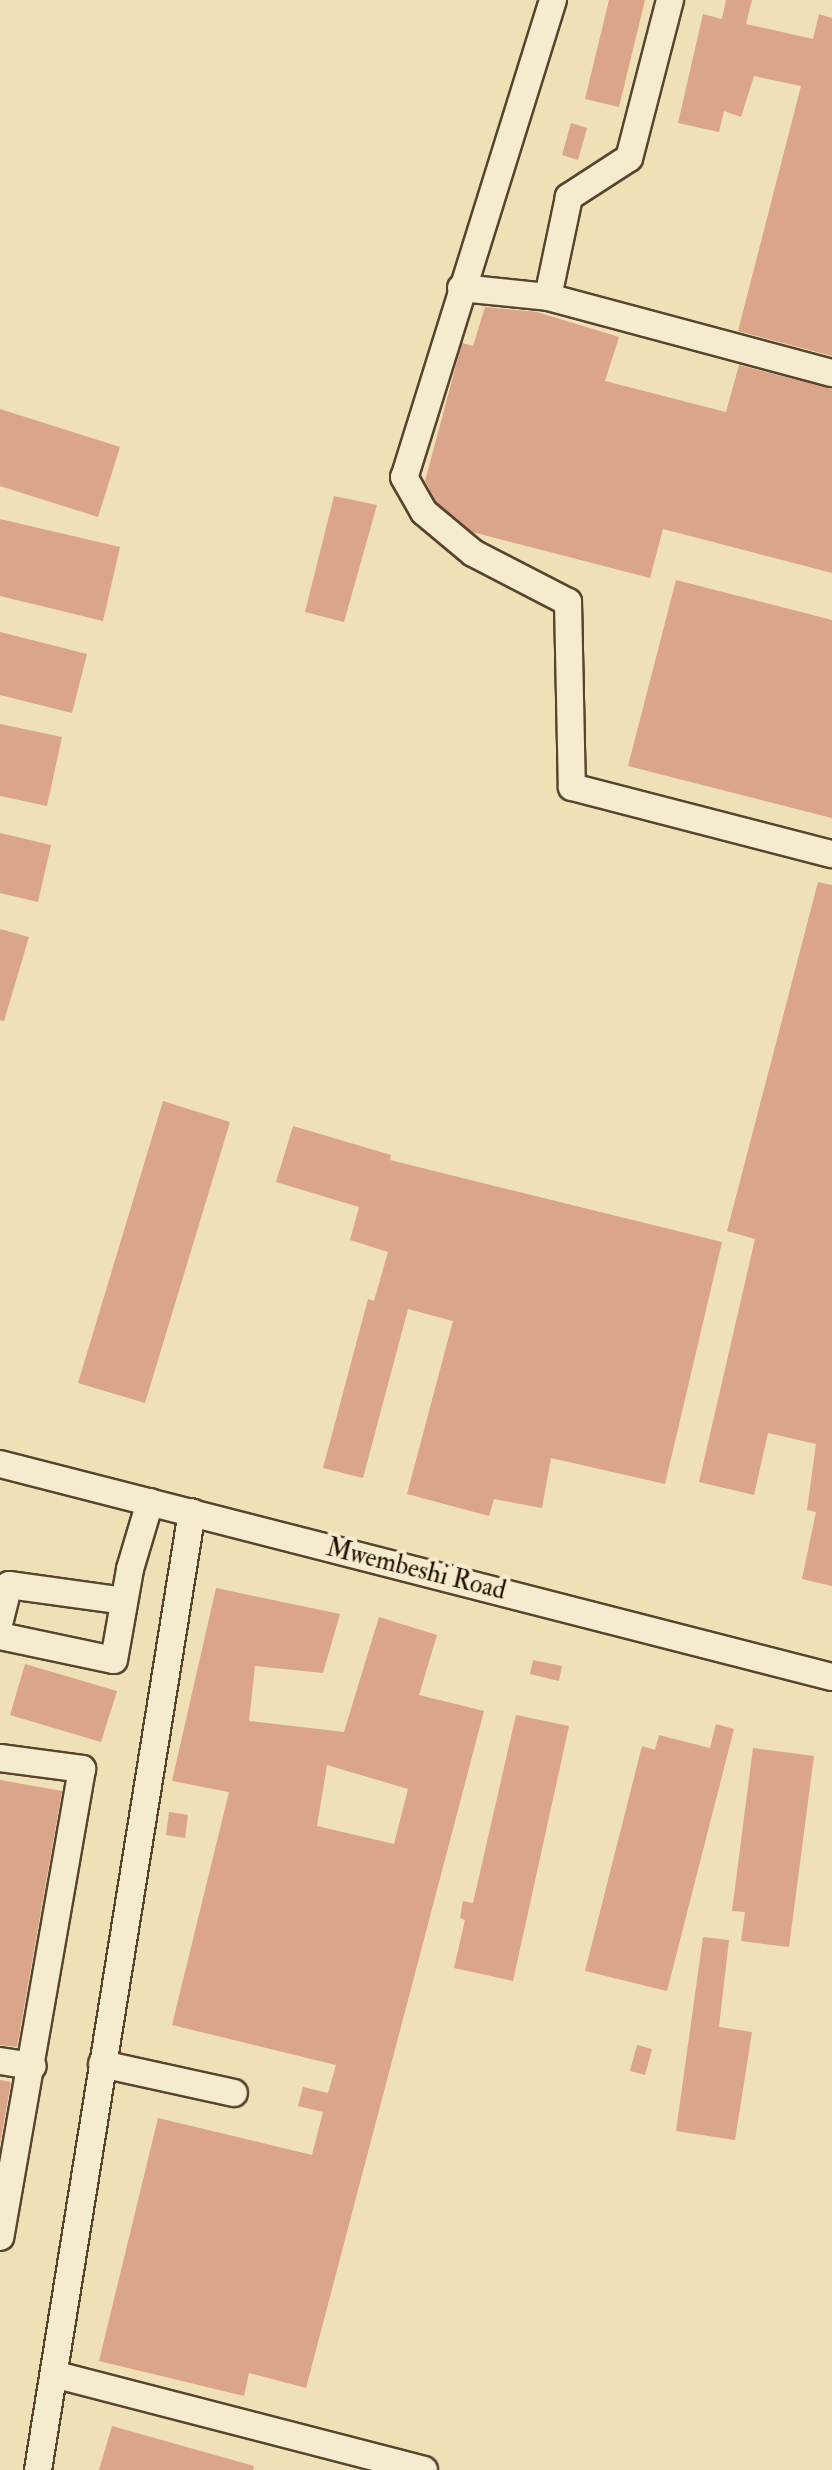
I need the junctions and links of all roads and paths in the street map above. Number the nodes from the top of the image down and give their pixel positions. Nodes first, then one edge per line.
1 (553, 0) edge
2 (670, 0) edge
3 (461, 288) junction
4 (548, 297) junction
5 (832, 373) edge
6 (832, 854) edge
7 (0, 1464) edge
8 (150, 1502) junction
9 (192, 1512) junction
10 (124, 1601) junction
11 (0, 1620) edge
12 (0, 1636) edge
13 (832, 1677) edge
14 (0, 1758) edge
15 (0, 2061) edge
16 (102, 2064) junction
17 (33, 2066) junction
18 (234, 2093) dead end
19 (0, 2237) edge
20 (57, 2375) junction
21 (38, 2470) edge
22 (424, 2470) edge

1 - 3 street
2 - 4 street
3 - 4 street
3 - 6 street
4 - 5 street
7 - 8 street, Mwembeshi Road
8 - 9 street, Mwembeshi Road
8 - 10 street
9 - 13 street, Mwembeshi Road
9 - 16 street
10 - 11 street
10 - 12 street
14 - 17 street
15 - 17 street
16 - 18 street
16 - 20 street
17 - 19 street
20 - 21 street
20 - 22 street

